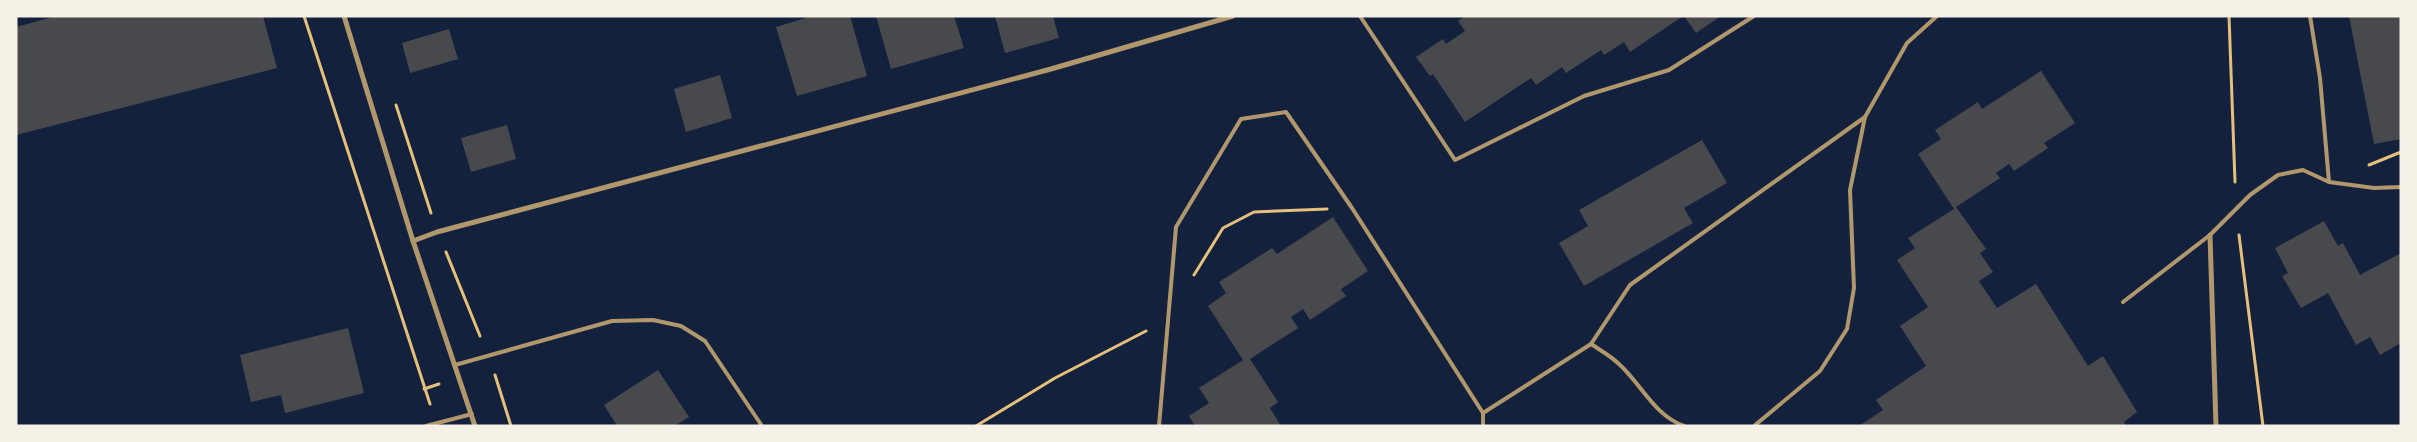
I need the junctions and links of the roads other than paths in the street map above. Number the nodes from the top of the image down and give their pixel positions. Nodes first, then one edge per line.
1 (344, 16) edge
2 (1234, 16) edge
3 (1360, 16) edge
4 (1754, 16) edge
5 (1937, 16) edge
6 (2310, 16) edge
7 (1865, 117) junction
8 (2329, 182) junction
9 (2401, 187) edge
10 (2210, 235) junction
11 (413, 241) junction
12 (2124, 302) dead end
13 (1590, 344) junction
14 (455, 365) junction
15 (1483, 413) junction
16 (472, 414) junction
17 (426, 426) edge
18 (475, 426) edge
19 (762, 426) edge
20 (1159, 426) edge
21 (1483, 426) edge
22 (1684, 426) edge
23 (1754, 426) edge
24 (2216, 426) edge

1 - 11 street
2 - 11 street
3 - 4 lane
5 - 7 lane
6 - 8 lane
7 - 13 lane
7 - 23 lane
8 - 9 lane
8 - 10 lane
10 - 12 lane
10 - 24 street
11 - 14 street
13 - 15 lane
13 - 22 lane
14 - 16 street
14 - 19 lane
15 - 20 lane
15 - 21 lane
16 - 17 lane
16 - 18 street

